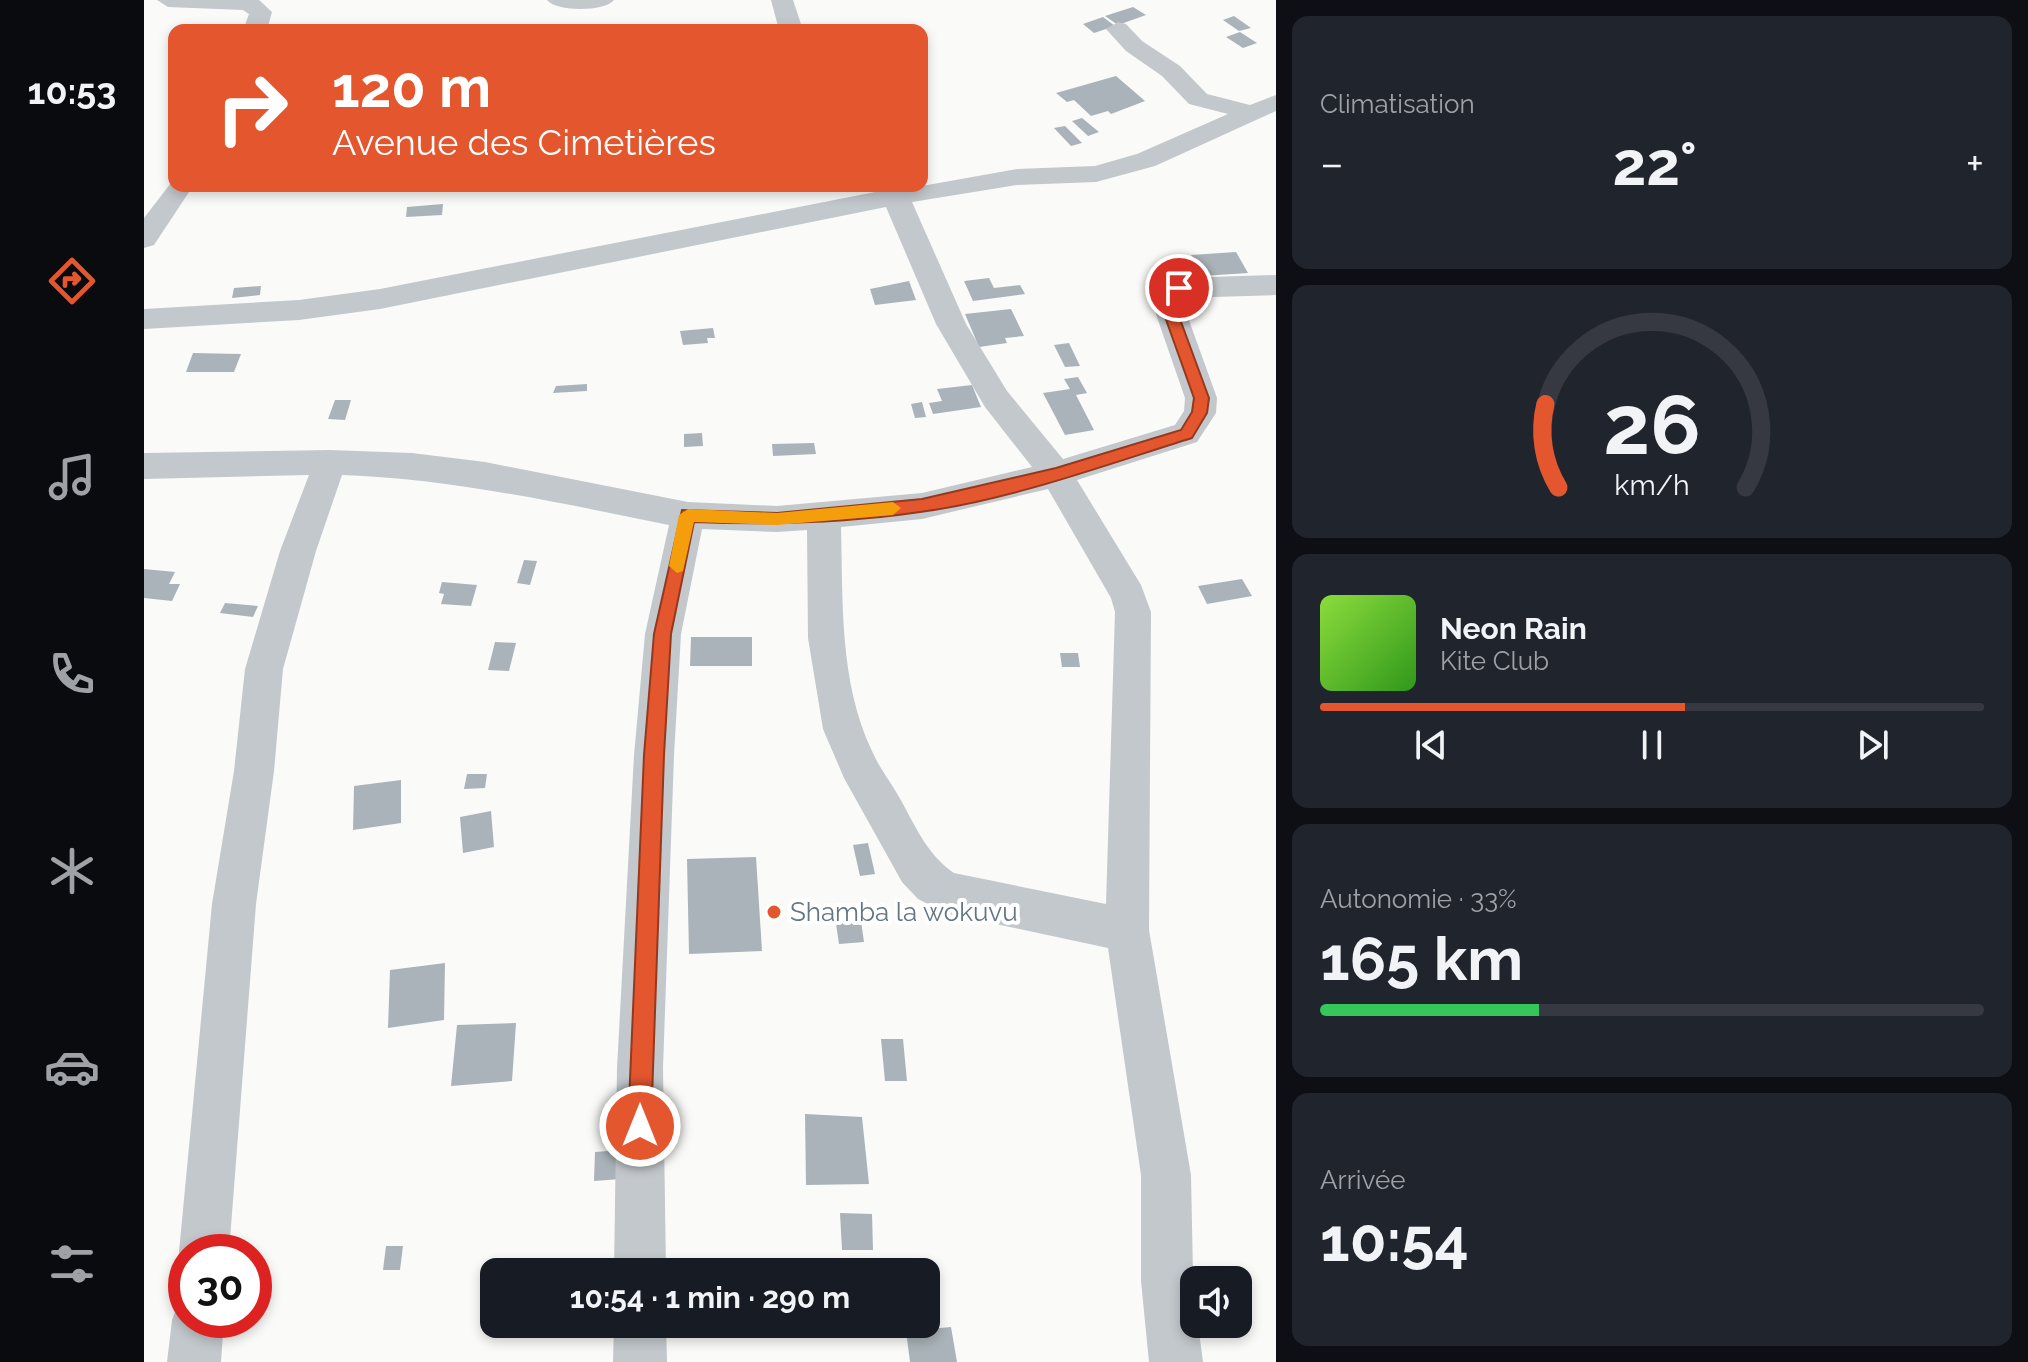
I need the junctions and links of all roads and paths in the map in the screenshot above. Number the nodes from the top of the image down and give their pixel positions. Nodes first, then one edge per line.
1 (168, 0) edge
2 (558, 0) edge
3 (603, 0) edge
4 (782, 0) edge
5 (257, 24) edge
6 (789, 24) edge
7 (1118, 29) dead end
8 (1265, 108) edge
9 (928, 188) edge
10 (176, 192) edge
11 (892, 192) edge
12 (144, 239) edge
13 (1276, 285) edge
14 (144, 319) edge
15 (330, 462) junction
16 (144, 466) edge
17 (1056, 474) junction
18 (688, 515) junction
19 (824, 515) junction
20 (1127, 930) junction
21 (206, 1234) edge
22 (640, 1258) edge
23 (196, 1338) edge
24 (640, 1338) edge
25 (194, 1362) edge
26 (640, 1362) edge
27 (1176, 1362) edge

1 - 5 street
2 - 3 street
4 - 6 street
7 - 8 street
8 - 9 street
10 - 12 street
11 - 14 street
11 - 17 street
13 - 17 street
15 - 16 street
15 - 18 street
15 - 21 street
17 - 19 street
17 - 20 street
18 - 19 street
18 - 22 street
19 - 20 street
20 - 27 street
23 - 25 street
24 - 26 street

